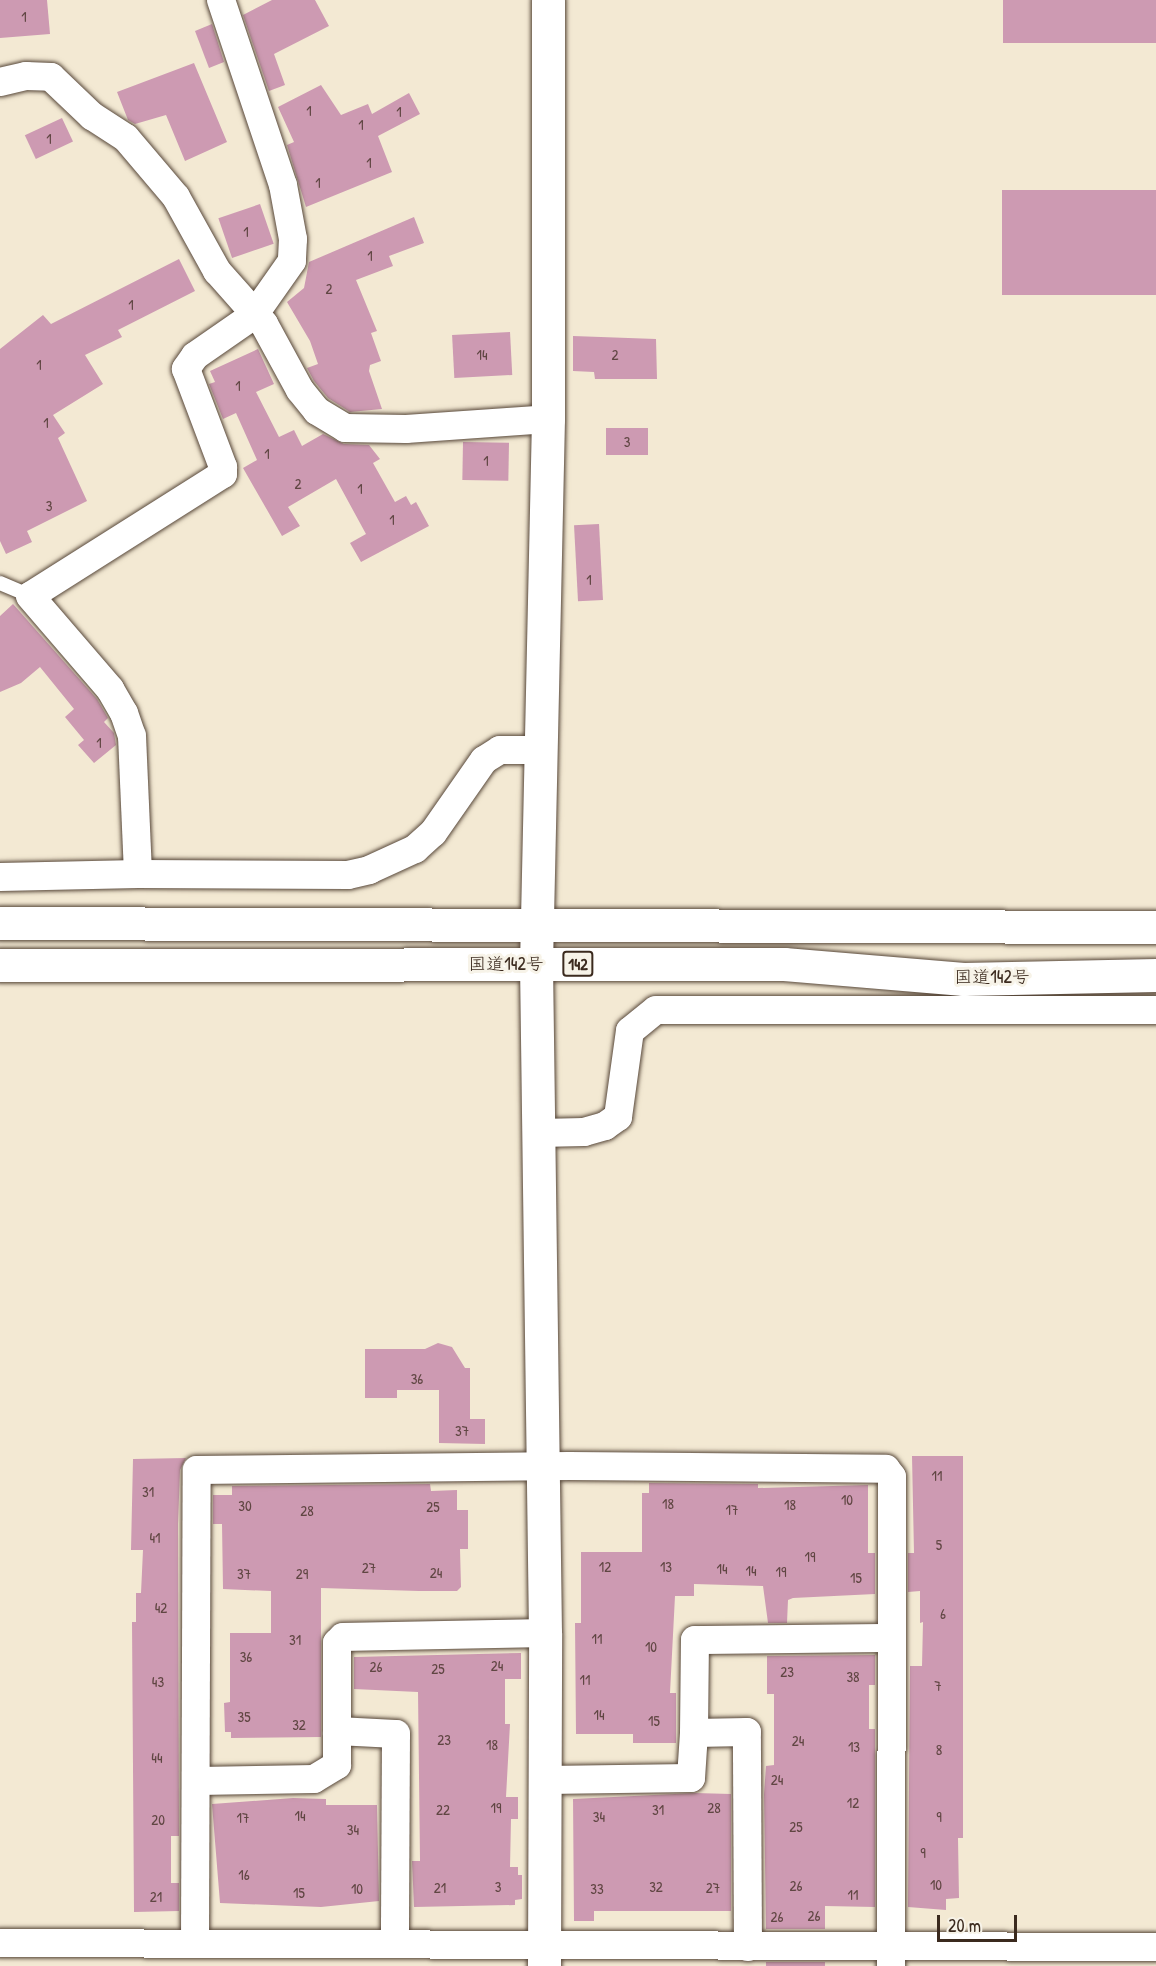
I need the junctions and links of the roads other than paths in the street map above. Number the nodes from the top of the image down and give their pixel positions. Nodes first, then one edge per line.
1 (221, 0) edge
2 (548, 0) edge
3 (0, 82) edge
4 (254, 315) junction
5 (548, 419) junction
6 (0, 583) edge
7 (30, 596) junction
8 (541, 750) junction
9 (138, 874) junction
10 (0, 877) edge
11 (0, 923) edge
12 (538, 925) junction
13 (1156, 927) edge
14 (536, 964) junction
15 (0, 965) edge
16 (1156, 975) edge
17 (1156, 1010) edge
18 (539, 1133) junction
19 (543, 1467) junction
20 (545, 1633) junction
21 (891, 1638) junction
22 (337, 1731) junction
23 (694, 1733) junction
24 (546, 1780) junction
25 (198, 1781) junction
26 (195, 1942) junction
27 (0, 1943) edge
28 (395, 1944) junction
29 (748, 1947) junction
30 (1156, 1947) edge
31 (324, 1955) edge
32 (544, 1955) edge
33 (891, 1956) edge
34 (693, 1957) edge

1 - 4 street
2 - 5 main road
3 - 4 street
4 - 5 street
4 - 7 street
5 - 8 main road
6 - 7 lane
7 - 9 street
8 - 9 street
8 - 12 main road
9 - 10 street
11 - 12 main road, 142
12 - 13 main road, 142
12 - 14 main road
14 - 15 main road, 国道142号 / 142
14 - 16 main road, 国道142号 / 142
14 - 18 main road
17 - 18 street
18 - 19 main road
19 - 20 main road
19 - 21 street
19 - 25 street
20 - 22 street
20 - 24 main road
21 - 23 street
21 - 33 street
22 - 25 street
22 - 28 street
23 - 24 street
23 - 29 street
24 - 32 main road
25 - 26 street
26 - 27 street
26 - 31 street
28 - 31 street
28 - 32 street
29 - 33 street
29 - 34 street
30 - 33 street
32 - 34 street

